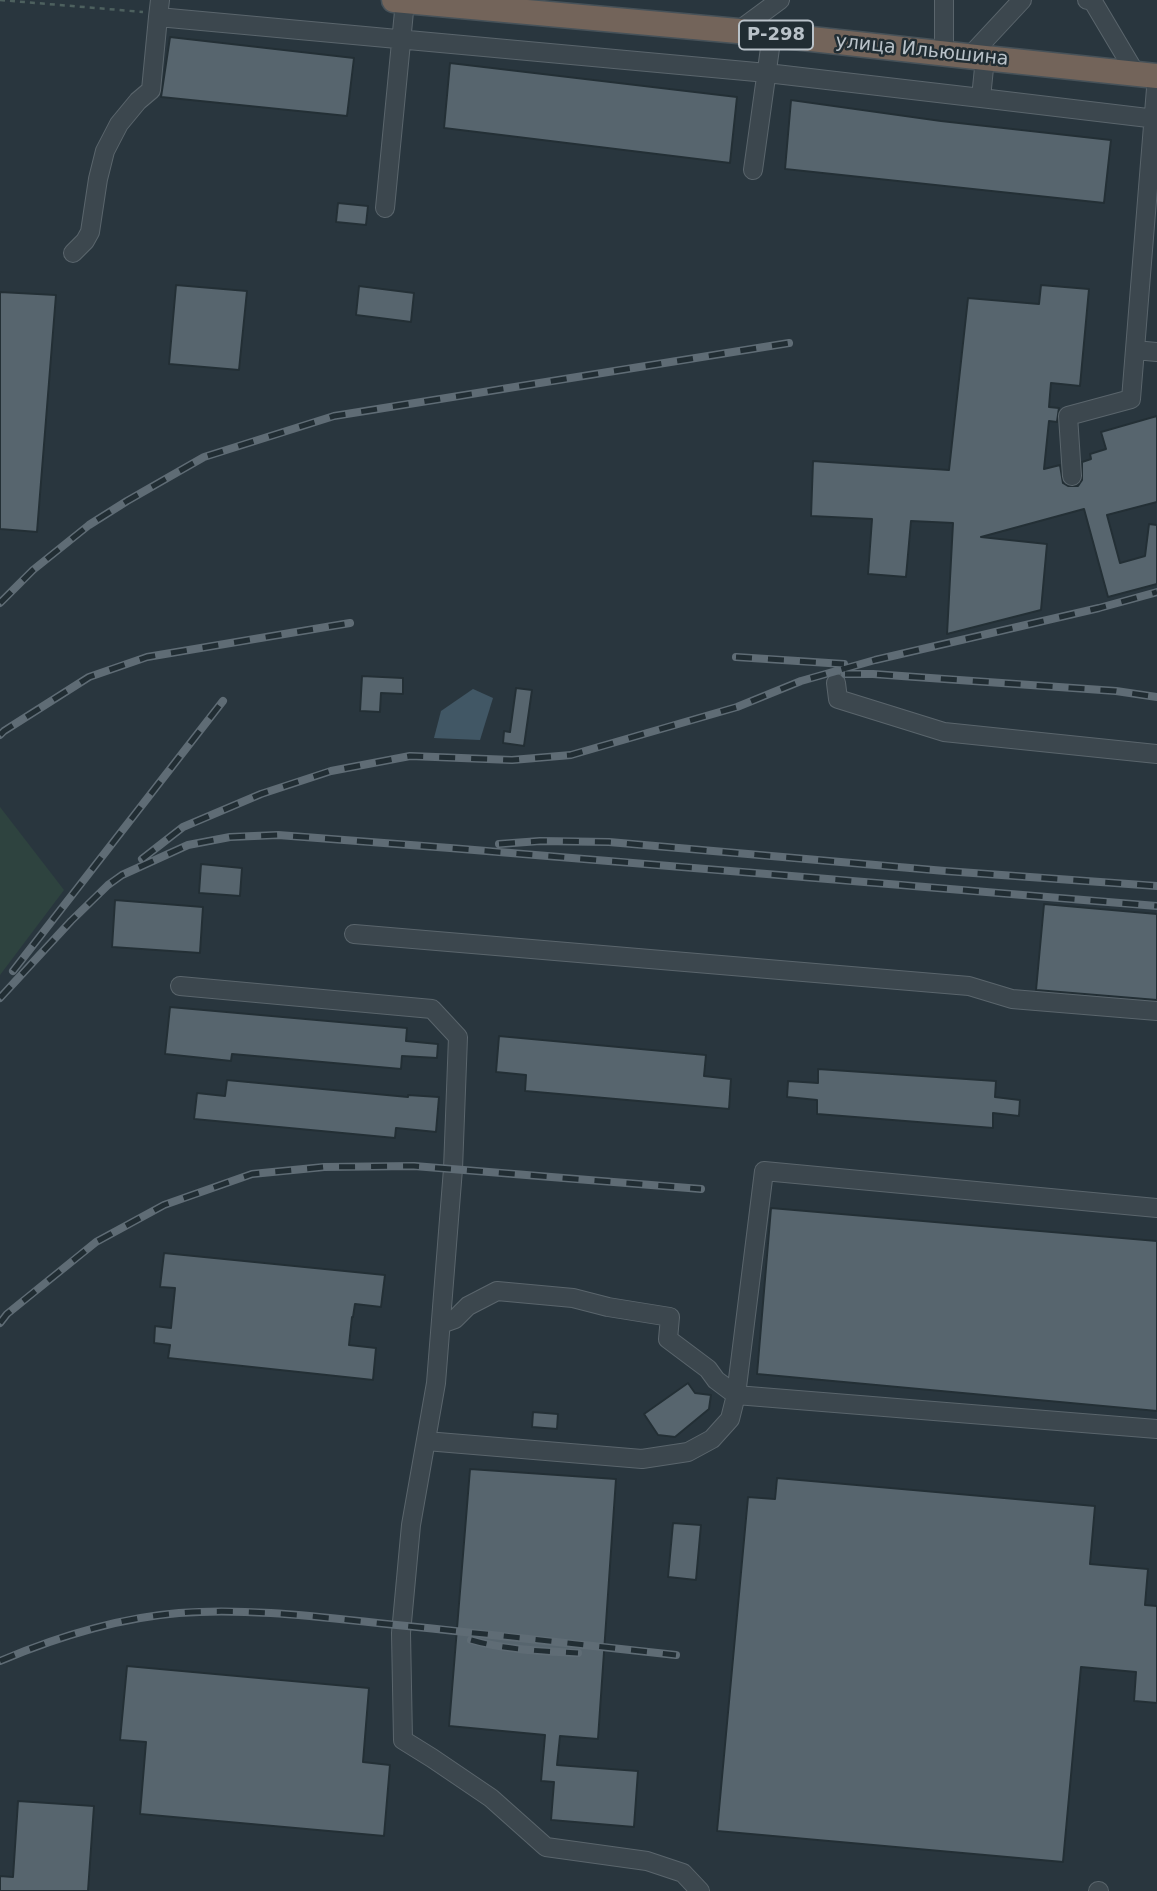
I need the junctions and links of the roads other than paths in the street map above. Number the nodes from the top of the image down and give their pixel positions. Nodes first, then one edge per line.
1 (780, 0) edge
2 (944, 0) edge
3 (1022, 0) edge
4 (1087, 0) edge
5 (399, 1) edge
6 (154, 10) edge
7 (738, 31) junction
8 (772, 34) junction
9 (401, 40) junction
10 (966, 56) junction
11 (767, 73) junction
12 (1150, 75) edge
13 (981, 98) junction
14 (1155, 119) edge
15 (753, 170) dead end
16 (385, 208) dead end
17 (73, 253) dead end
18 (1135, 350) junction
19 (1157, 352) edge
20 (1072, 476) dead end
21 (836, 683) dead end
22 (1157, 754) edge
23 (354, 934) dead end
24 (180, 986) dead end
25 (1157, 1012) edge
26 (1157, 1208) edge
27 (441, 1325) junction
28 (736, 1395) junction
29 (1157, 1429) edge
30 (426, 1441) junction
31 (699, 1891) edge

1 - 7 lane
2 - 10 lane
3 - 10 lane
4 - 12 lane
5 - 7 highway, улица Ильюшина / Р-298
5 - 9 lane
6 - 9 lane
6 - 17 lane
7 - 8 highway, улица Ильюшина / Р-298
8 - 10 highway, улица Ильюшина / Р-298
8 - 11 lane
9 - 11 lane
9 - 16 lane
10 - 12 highway, улица Ильюшина / Р-298
10 - 13 lane
11 - 13 lane
11 - 15 lane
12 - 14 lane
13 - 14 lane
14 - 18 lane
18 - 19 lane
18 - 20 lane
21 - 22 lane
23 - 25 lane
24 - 27 lane
26 - 28 lane
27 - 28 lane
27 - 30 lane
28 - 29 lane
28 - 30 lane
30 - 31 lane

